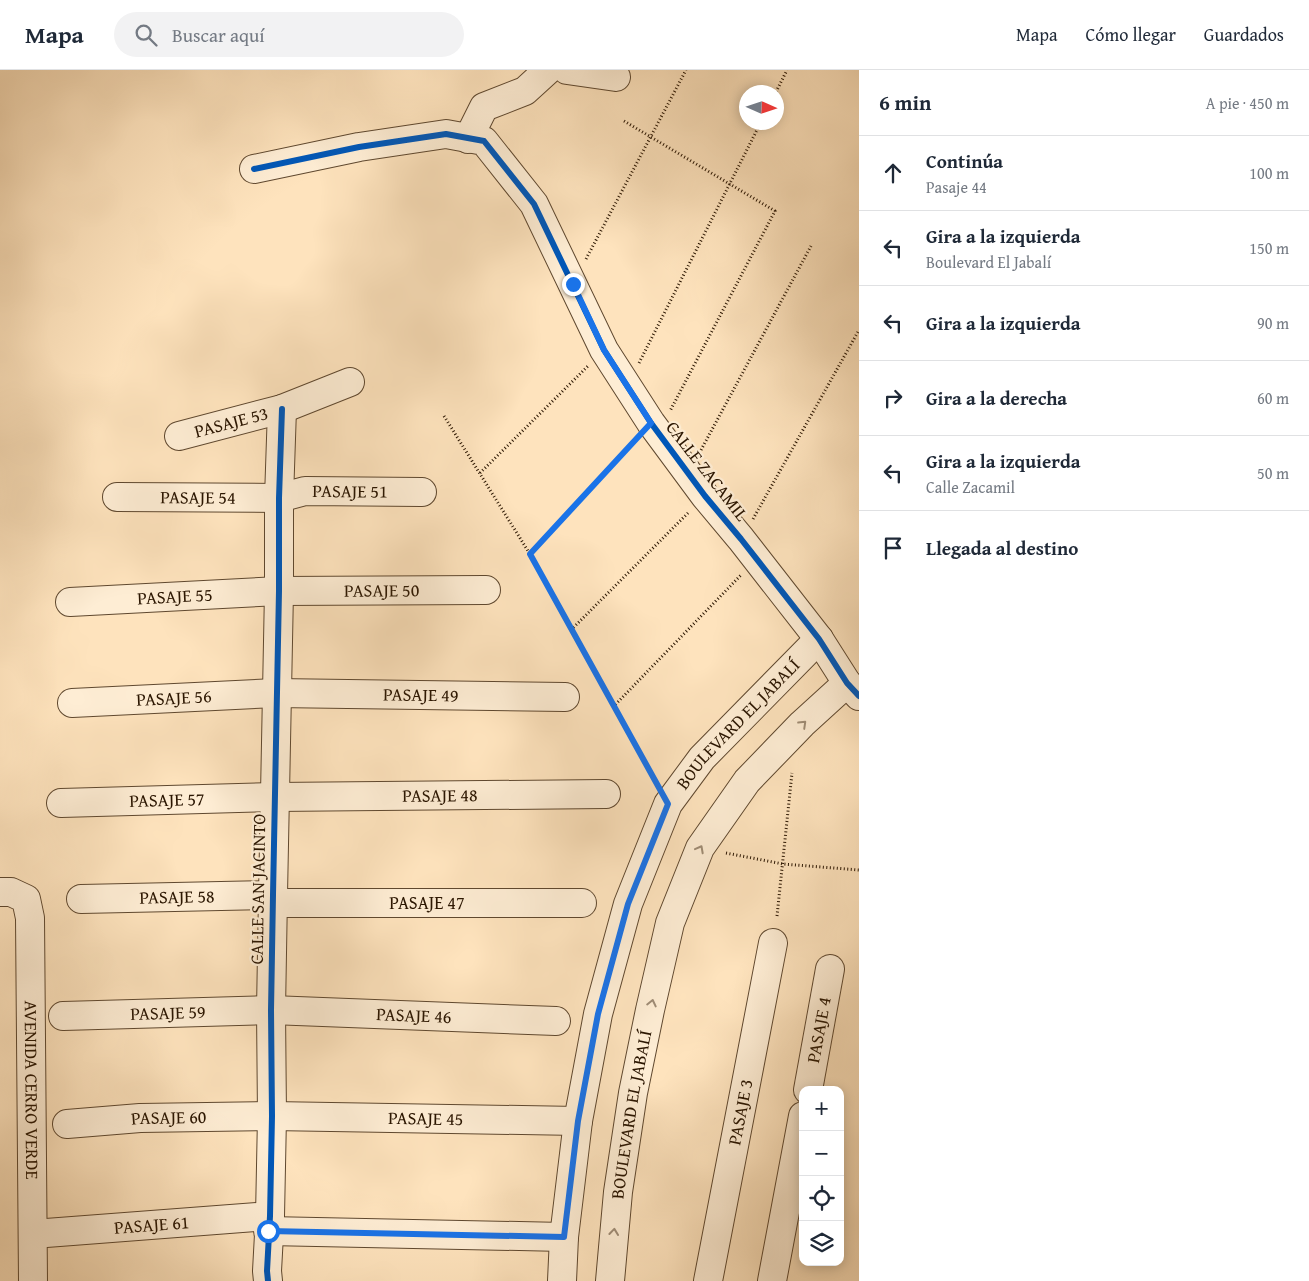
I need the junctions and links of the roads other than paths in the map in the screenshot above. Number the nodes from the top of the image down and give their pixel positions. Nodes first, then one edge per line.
1 (548, 70) edge
2 (567, 70) edge
3 (616, 76) dead end
4 (468, 139) junction
5 (254, 169) dead end
6 (350, 382) dead end
7 (282, 409) junction
8 (179, 436) dead end
9 (422, 492) dead end
10 (117, 497) dead end
11 (279, 498) junction
12 (486, 590) dead end
13 (279, 591) junction
14 (70, 602) dead end
15 (819, 639) junction
16 (853, 690) edge
17 (276, 692) junction
18 (565, 696) dead end
19 (72, 703) dead end
20 (606, 794) dead end
21 (275, 797) junction
22 (61, 803) dead end
23 (13, 896) edge
24 (80, 899) dead end
25 (273, 899) junction
26 (582, 903) dead end
27 (773, 943) dead end
28 (830, 969) dead end
29 (272, 1010) junction
30 (63, 1016) dead end
31 (556, 1021) dead end
32 (809, 1086) edge
33 (272, 1116) junction
34 (578, 1121) junction
35 (67, 1124) dead end
36 (800, 1131) edge
37 (269, 1224) junction
38 (34, 1234) junction
39 (564, 1237) junction
40 (33, 1281) edge
41 (268, 1281) edge
42 (562, 1281) edge
43 (610, 1281) edge
44 (708, 1281) edge
45 (772, 1281) edge

1 - 4 street
2 - 3 street
4 - 5 street, CALLE ZACAMIL
4 - 15 street, CALLE ZACAMIL
6 - 7 street, PASAJE 53
7 - 8 street, PASAJE 53
7 - 11 street, CALLE SAN JACINTO
9 - 11 street, PASAJE 51
10 - 11 street, PASAJE 54
11 - 13 street, CALLE SAN JACINTO
12 - 13 street, PASAJE 50
13 - 14 street, PASAJE 55
13 - 17 street, CALLE SAN JACINTO
15 - 16 street, CALLE ZACAMIL
15 - 34 street, BOULEVARD EL JABALÍ
43 -> 16 street, BOULEVARD EL JABALÍ
17 - 18 street, PASAJE 49
17 - 19 street, PASAJE 56
17 - 21 street, CALLE SAN JACINTO
20 - 21 street, PASAJE 48
21 - 22 street, PASAJE 57
21 - 25 street, CALLE SAN JACINTO
23 - 38 street, AVENIDA CERRO VERDE
24 - 25 street, PASAJE 58
25 - 26 street, PASAJE 47
25 - 29 street, CALLE SAN JACINTO
27 - 44 street, PASAJE 3
28 - 32 street, PASAJE 4
29 - 30 street, PASAJE 59
29 - 31 street, PASAJE 46
29 - 33 street, CALLE SAN JACINTO
33 - 34 street, PASAJE 45
33 - 35 street, PASAJE 60
33 - 37 street, CALLE SAN JACINTO
34 - 39 street, BOULEVARD EL JABALÍ
36 - 45 street
37 - 38 street, PASAJE 61
37 - 39 street, PASAJE 61
37 - 41 street, CALLE SAN JACINTO
38 - 40 street, AVENIDA CERRO VERDE
39 - 42 street, BOULEVARD EL JABALÍ

